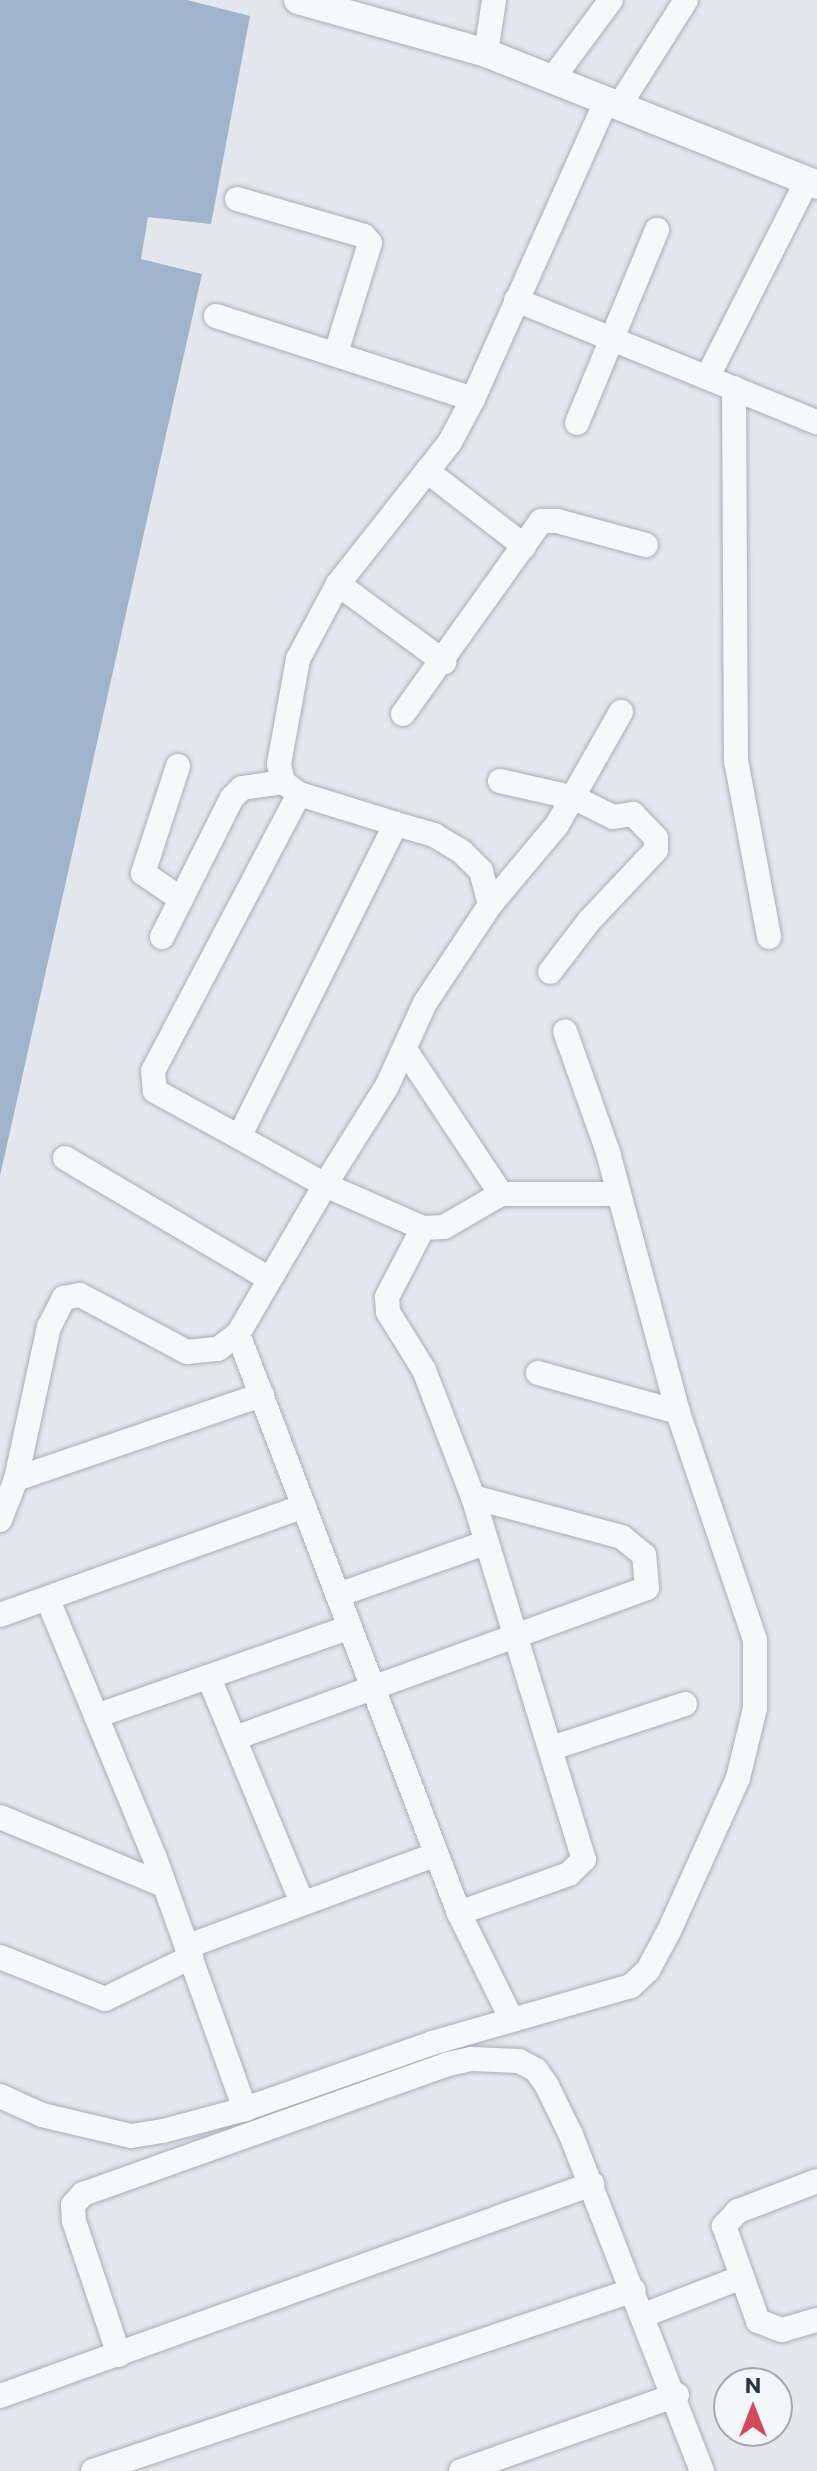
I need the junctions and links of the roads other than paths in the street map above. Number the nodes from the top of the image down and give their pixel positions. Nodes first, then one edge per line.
1 (298, 0) edge
2 (494, 0) edge
3 (611, 0) edge
4 (686, 0) edge
5 (486, 53) junction
6 (553, 78) junction
7 (612, 103) junction
8 (812, 183) edge
9 (237, 199) dead end
10 (657, 230) dead end
11 (516, 300) junction
12 (216, 316) dead end
13 (611, 339) junction
14 (336, 353) junction
15 (708, 376) junction
16 (734, 388) junction
17 (473, 399) junction
18 (817, 422) edge
19 (577, 423) dead end
20 (427, 471) junction
21 (646, 545) dead end
22 (524, 546) junction
23 (338, 584) junction
24 (444, 662) junction
25 (621, 712) dead end
26 (403, 714) dead end
27 (178, 766) dead end
28 (500, 781) dead end
29 (291, 788) junction
30 (575, 798) junction
31 (396, 824) junction
32 (181, 899) junction
33 (490, 905) junction
34 (162, 937) dead end
35 (769, 937) dead end
36 (550, 972) dead end
37 (565, 1031) dead end
38 (406, 1051) junction
39 (239, 1137) junction
40 (65, 1158) dead end
41 (325, 1185) junction
42 (501, 1194) junction
43 (617, 1194) junction
44 (423, 1228) junction
45 (268, 1278) junction
46 (238, 1334) junction
47 (538, 1373) dead end
48 (262, 1395) junction
49 (678, 1412) junction
50 (16, 1479) junction
51 (473, 1497) junction
52 (304, 1506) junction
53 (0, 1520) edge
54 (485, 1543) junction
55 (338, 1595) junction
56 (48, 1600) junction
57 (0, 1615) edge
58 (350, 1627) junction
59 (516, 1634) junction
60 (209, 1678) junction
61 (372, 1684) junction
62 (685, 1704) dead end
63 (96, 1716) junction
64 (235, 1738) junction
65 (552, 1748) junction
66 (0, 1817) edge
67 (437, 1854) junction
68 (163, 1885) junction
69 (301, 1900) junction
70 (459, 1913) junction
71 (190, 1952) junction
72 (0, 1957) edge
73 (512, 2020) junction
74 (0, 2096) edge
75 (245, 2109) junction
76 (817, 2181) edge
77 (592, 2184) junction
78 (740, 2278) junction
79 (634, 2290) junction
80 (644, 2315) junction
81 (817, 2320) edge
82 (119, 2355) junction
83 (677, 2395) junction
84 (0, 2396) edge
85 (93, 2471) edge
86 (461, 2471) edge
87 (702, 2471) edge

1 - 5 street
2 - 5 street
3 - 6 street
4 - 7 street
5 - 6 street
6 - 7 street
7 - 8 street
7 - 11 street
8 - 15 street
9 - 14 street
10 - 13 street
11 - 13 street
11 - 17 street
12 - 14 street
13 - 15 street
13 - 19 street
14 - 17 street
15 - 16 street
16 - 18 street
16 - 35 street
17 - 20 street
20 - 22 street
20 - 23 street
21 - 22 street
22 - 24 street
23 - 24 street
23 - 29 street
24 - 26 street
25 - 30 street
27 - 32 street
28 - 30 street
29 - 31 street
29 - 32 street
29 - 39 street
30 - 33 street
30 - 36 street
31 - 33 street
31 - 39 street
32 - 34 street
33 - 38 street
37 - 43 street
38 - 41 street
38 - 42 street
39 - 41 street
40 - 45 street
41 - 44 street
41 - 45 street
42 - 43 street
42 - 44 street
43 - 49 street
44 - 51 street
45 - 46 street
46 - 48 street
46 - 50 street
47 - 49 street
48 - 50 street
48 - 52 street
49 - 73 street
50 - 53 street
51 - 54 street
51 - 59 street
52 - 55 street
52 - 56 street
54 - 55 street
54 - 59 street
55 - 58 street
56 - 57 street
56 - 63 street
58 - 60 street
58 - 61 street
59 - 61 street
59 - 65 street
60 - 63 street
60 - 64 street
61 - 64 street
61 - 67 street
62 - 65 street
63 - 68 street
64 - 69 street
65 - 70 street
66 - 68 street
67 - 69 street
67 - 70 street
68 - 71 street
69 - 71 street
70 - 73 street
71 - 72 street
71 - 75 street
73 - 75 street
74 - 75 street
76 - 78 street
77 - 79 street
77 - 82 street
77 - 82 street
78 - 80 street
78 - 81 street
79 - 80 street
79 - 85 street
80 - 83 street
82 - 84 street
83 - 86 street
83 - 87 street

